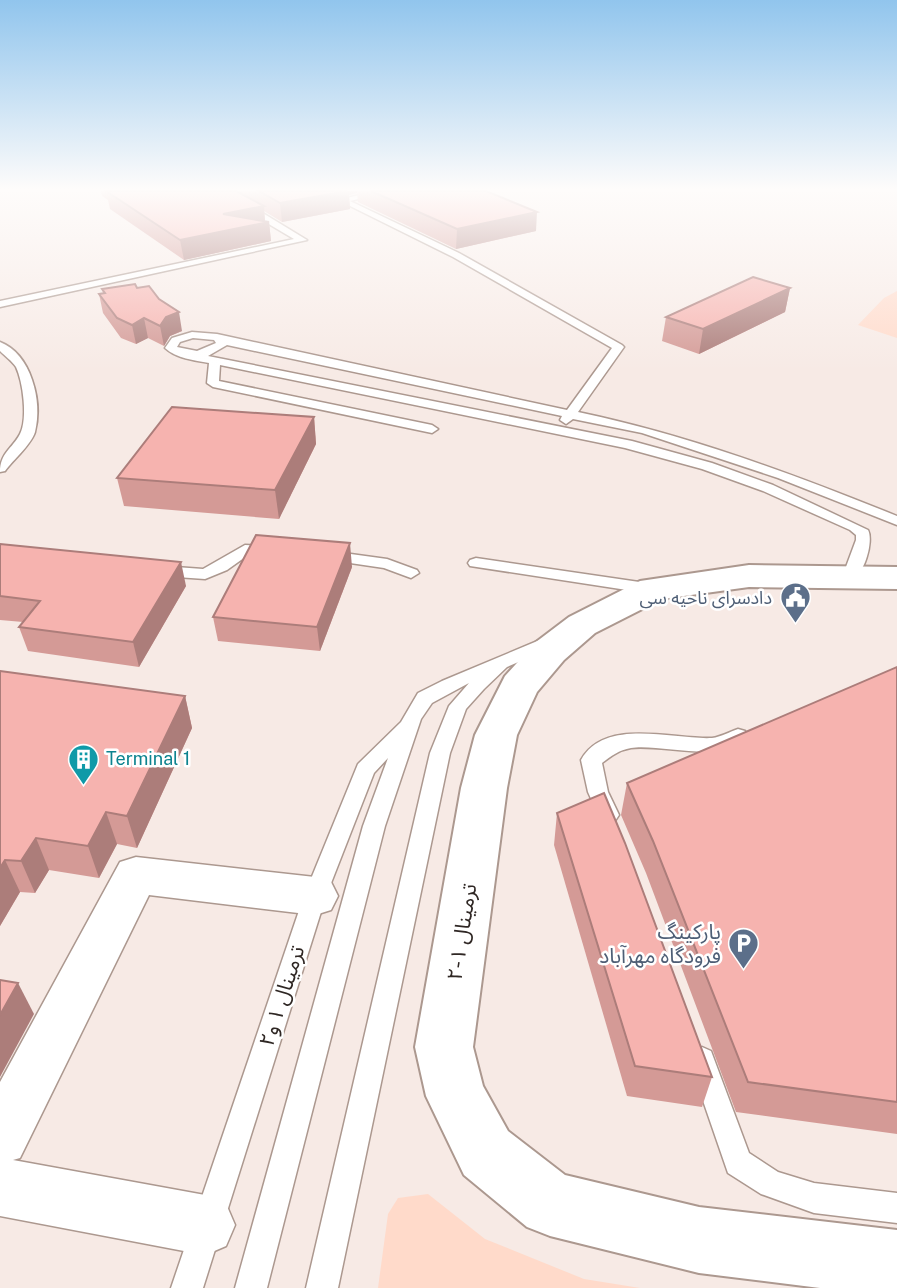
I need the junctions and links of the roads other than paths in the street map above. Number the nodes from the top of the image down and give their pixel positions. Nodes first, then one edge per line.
1 (250, 251) edge
2 (448, 251) edge
3 (0, 304) edge
4 (221, 340) junction
5 (0, 345) edge
6 (182, 354) junction
7 (215, 361) junction
8 (572, 412) junction
9 (432, 429) dead end
10 (558, 430) junction
11 (0, 468) edge
12 (897, 521) edge
13 (285, 551) edge
14 (311, 554) edge
15 (476, 564) dead end
16 (150, 570) edge
17 (411, 573) dead end
18 (874, 576) edge
19 (653, 589) junction
20 (570, 634) junction
21 (501, 663) junction
22 (410, 723) junction
23 (752, 730) edge
24 (618, 839) edge
25 (315, 896) junction
26 (695, 1041) edge
27 (0, 1138) edge
28 (0, 1187) edge
29 (897, 1208) edge
30 (205, 1225) junction
31 (897, 1264) edge
32 (187, 1288) edge
33 (251, 1288) edge
34 (322, 1288) edge

1 - 3 lane
2 - 8 lane
4 - 6 lane
4 - 6 lane
4 - 8 lane
5 - 11 lane
6 - 7 lane
7 - 9 lane
7 - 10 lane
8 - 10 lane
8 - 12 lane
10 - 18 lane
13 - 16 lane
14 - 17 lane
15 - 19 lane
18 - 19 main road, ترمینال ۱-۲
19 - 20 main road, ترمینال ۱-۲
20 - 21 lane
20 - 31 main road, ترمینال ۱-۲
21 - 22 lane
21 - 34 lane
22 - 25 lane, ترمینال ۱ و۲
22 - 33 lane
23 - 24 lane
25 - 27 street
25 - 30 lane, ترمینال ۱ و۲
26 - 29 lane
28 - 30 street
30 - 32 lane, ترمینال ۱ و۲

